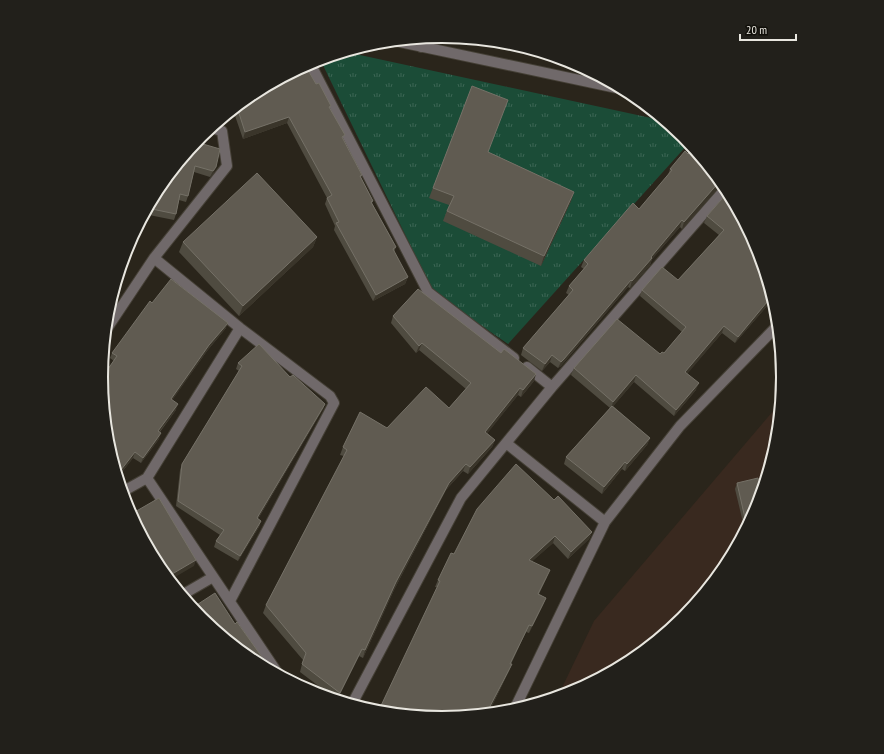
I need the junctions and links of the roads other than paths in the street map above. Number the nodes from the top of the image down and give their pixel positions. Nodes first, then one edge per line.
1 (425, 44) edge
2 (411, 45) edge
3 (421, 47) junction
4 (313, 69) edge
5 (598, 82) edge
6 (218, 130) edge
7 (721, 193) edge
8 (154, 258) junction
9 (113, 320) edge
10 (240, 328) junction
11 (773, 331) edge
12 (552, 387) junction
13 (506, 443) junction
14 (147, 478) junction
15 (128, 489) edge
16 (605, 522) junction
17 (213, 577) junction
18 (187, 592) edge
19 (230, 602) junction
20 (272, 664) edge
21 (354, 699) edge
22 (518, 702) edge

1 - 3 street
2 - 3 street
3 - 5 street
4 - 12 street
6 - 8 street
7 - 12 street
8 - 9 street
8 - 10 street
10 - 14 street
10 - 19 street
11 - 16 street
12 - 13 street
13 - 16 street
13 - 21 street
14 - 15 street
14 - 17 street
16 - 22 street
17 - 18 street
17 - 19 street
19 - 20 street

